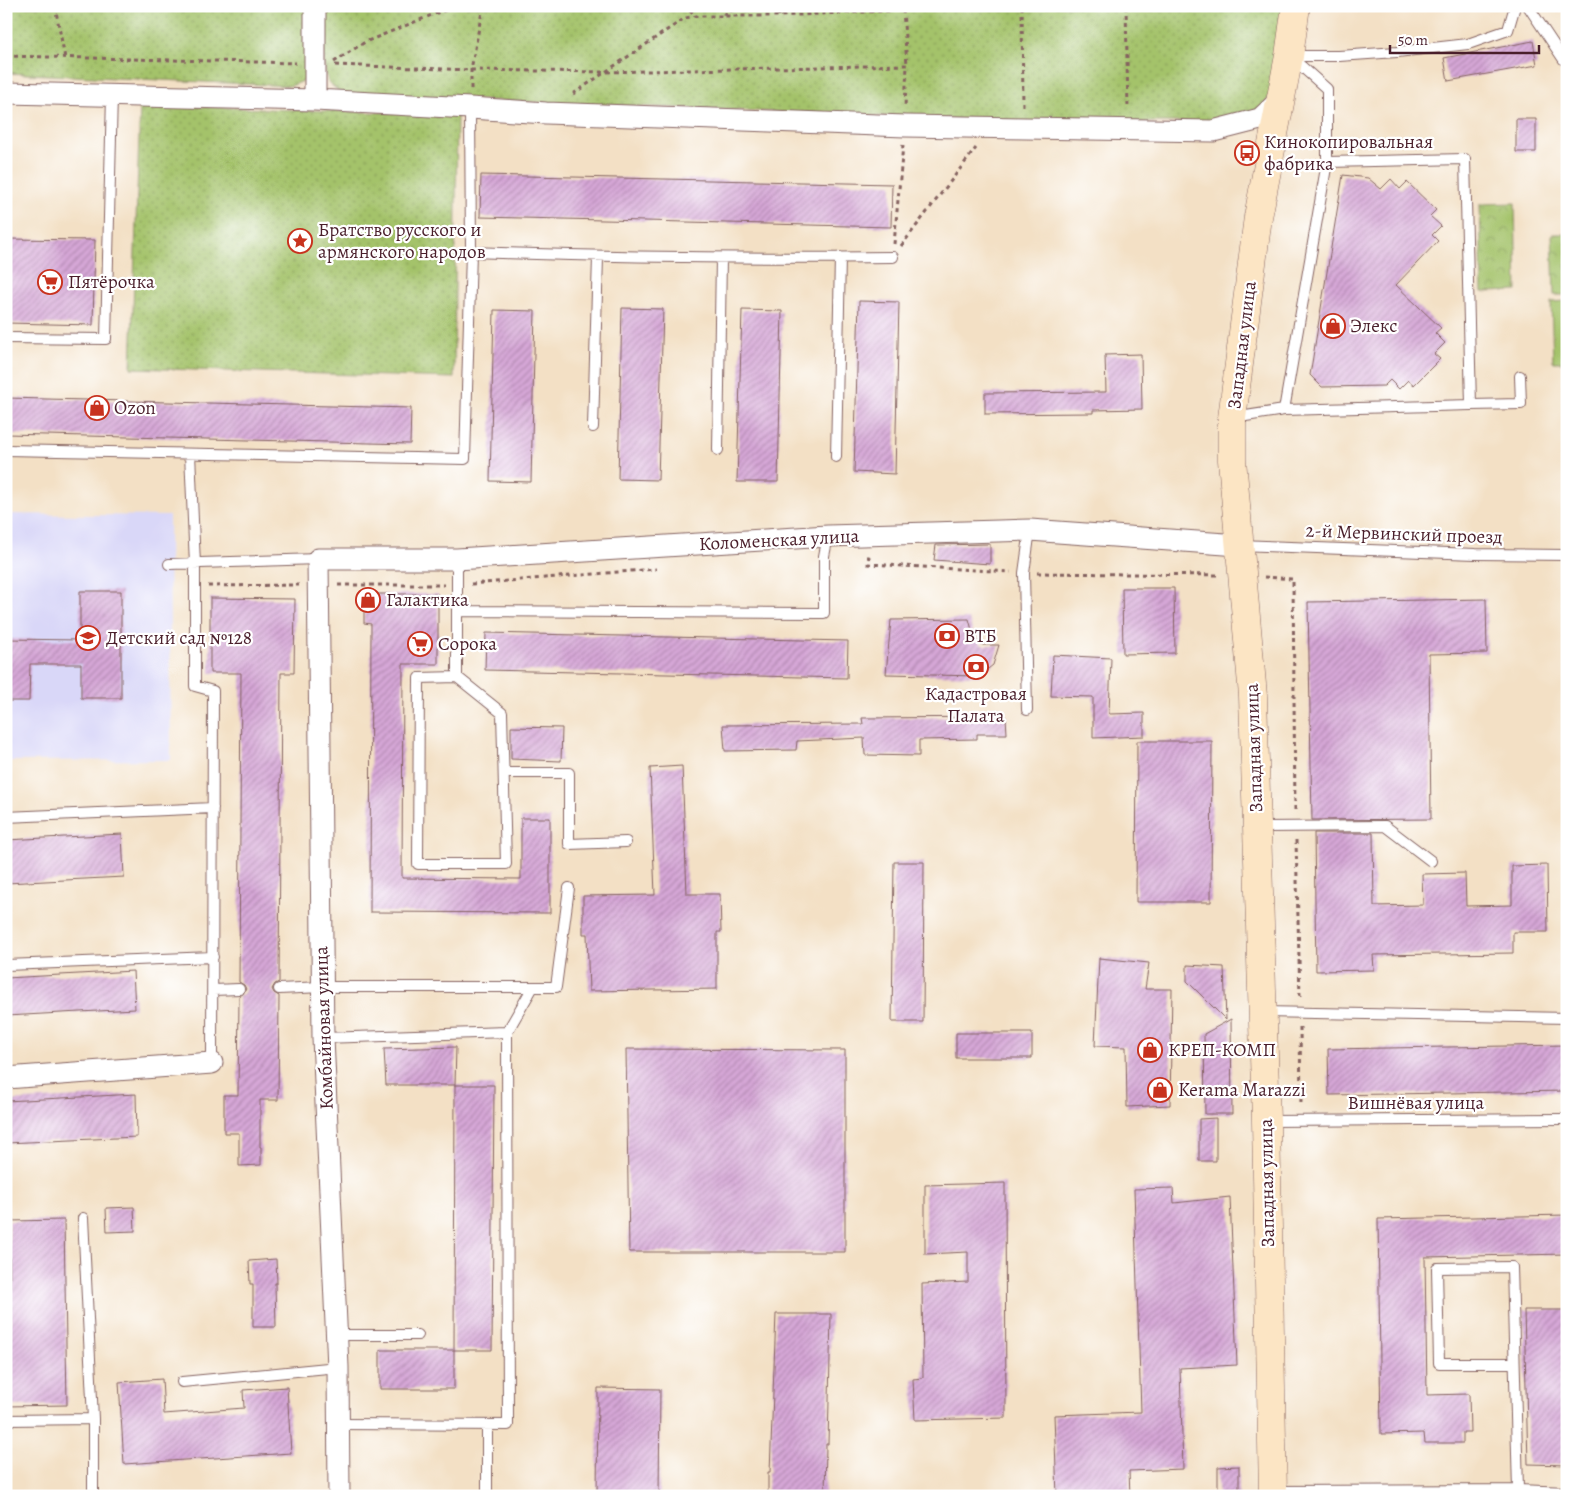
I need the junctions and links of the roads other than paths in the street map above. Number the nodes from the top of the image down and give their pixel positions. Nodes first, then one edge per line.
1 (315, 6) edge
2 (1296, 6) edge
3 (1515, 6) edge
4 (1528, 6) edge
5 (1290, 56) junction
6 (1567, 60) edge
7 (6, 93) edge
8 (112, 95) junction
9 (1281, 99) junction
10 (315, 100) junction
11 (470, 108) junction
12 (1327, 162) junction
13 (470, 252) junction
14 (598, 257) junction
15 (840, 257) junction
16 (893, 257) road end
17 (721, 258) junction
18 (6, 338) edge
19 (1520, 376) dead end
20 (1471, 405) junction
21 (1284, 410) junction
22 (1232, 418) junction
23 (593, 427) dead end
24 (6, 450) edge
25 (718, 450) dead end
26 (190, 454) junction
27 (836, 457) dead end
28 (1030, 530) junction
29 (828, 536) junction
30 (1239, 545) junction
31 (1567, 555) edge
32 (318, 559) junction
33 (457, 559) junction
34 (169, 564) dead end
35 (195, 564) junction
36 (458, 611) junction
37 (457, 677) junction
38 (1027, 710) dead end
39 (504, 773) junction
40 (213, 808) junction
41 (6, 817) edge
42 (1258, 827) junction
43 (626, 842) dead end
44 (1431, 861) dead end
45 (569, 888) dead end
46 (213, 958) junction
47 (6, 965) edge
48 (322, 987) junction
49 (533, 987) junction
50 (239, 989) dead end
51 (279, 989) dead end
52 (213, 990) junction
53 (1262, 1012) junction
54 (1567, 1018) edge
55 (507, 1032) junction
56 (322, 1038) junction
57 (212, 1063) joint
58 (6, 1078) edge
59 (1567, 1119) edge
60 (1266, 1121) junction
61 (83, 1218) dead end
62 (336, 1335) junction
63 (418, 1335) dead end
64 (1514, 1363) junction
65 (338, 1368) junction
66 (182, 1382) dead end
67 (93, 1419) junction
68 (6, 1420) edge
69 (339, 1424) junction
70 (487, 1425) junction
71 (1518, 1490) junction
72 (1567, 1492) edge
73 (1273, 1493) edge
74 (93, 1496) edge
75 (339, 1496) edge
76 (487, 1496) edge

1 - 10 street
2 - 5 street, Западная улица
3 - 5 lane
4 - 6 lane
5 - 9 street, Западная улица
5 - 12 lane
7 - 8 street
8 - 10 street
8 - 18 lane
9 - 11 street
9 - 22 street, Западная улица
10 - 11 street
11 - 13 lane
12 - 20 lane
12 - 21 lane
13 - 14 lane
13 - 26 lane
14 - 17 lane
14 - 23 lane
15 - 16 lane
15 - 17 lane
15 - 27 lane
17 - 25 lane
19 - 20 lane
20 - 21 lane
21 - 22 lane
22 - 30 street, Западная улица
24 - 26 lane
26 - 35 lane
28 - 29 street, Коломенская улица
28 - 30 street, Коломенская улица
28 - 38 lane
29 - 33 street, Коломенская улица
29 - 36 lane
30 - 31 lane, 2-й Мервинский проезд
30 - 42 street, Западная улица
32 - 33 street, Коломенская улица
32 - 35 lane
32 - 48 street, Комбайновая улица
33 - 36 lane
34 - 35 lane
35 - 40 lane
36 - 37 lane
37 - 39 lane
37 - 39 lane
39 - 43 lane
40 - 41 lane
40 - 46 lane
42 - 44 lane
42 - 53 street, Западная улица
45 - 49 lane
46 - 47 lane
46 - 52 lane
48 - 49 lane
48 - 51 lane
48 - 56 street, Комбайновая улица
49 - 55 lane
50 - 52 lane
52 - 57 lane
53 - 54 lane
53 - 60 street, Западная улица
55 - 56 lane
55 - 70 lane
56 - 62 street, Комбайновая улица
57 - 58 street
59 - 60 lane, Вишнёвая улица
60 - 73 street, Западная улица
61 - 67 lane
62 - 63 lane
62 - 65 street, Комбайновая улица
64 - 64 lane
64 - 71 lane
65 - 66 lane
65 - 69 street, Комбайновая улица
67 - 68 lane
67 - 74 lane
69 - 70 lane
69 - 75 street, Комбайновая улица
70 - 76 lane
71 - 72 lane
71 - 73 lane

